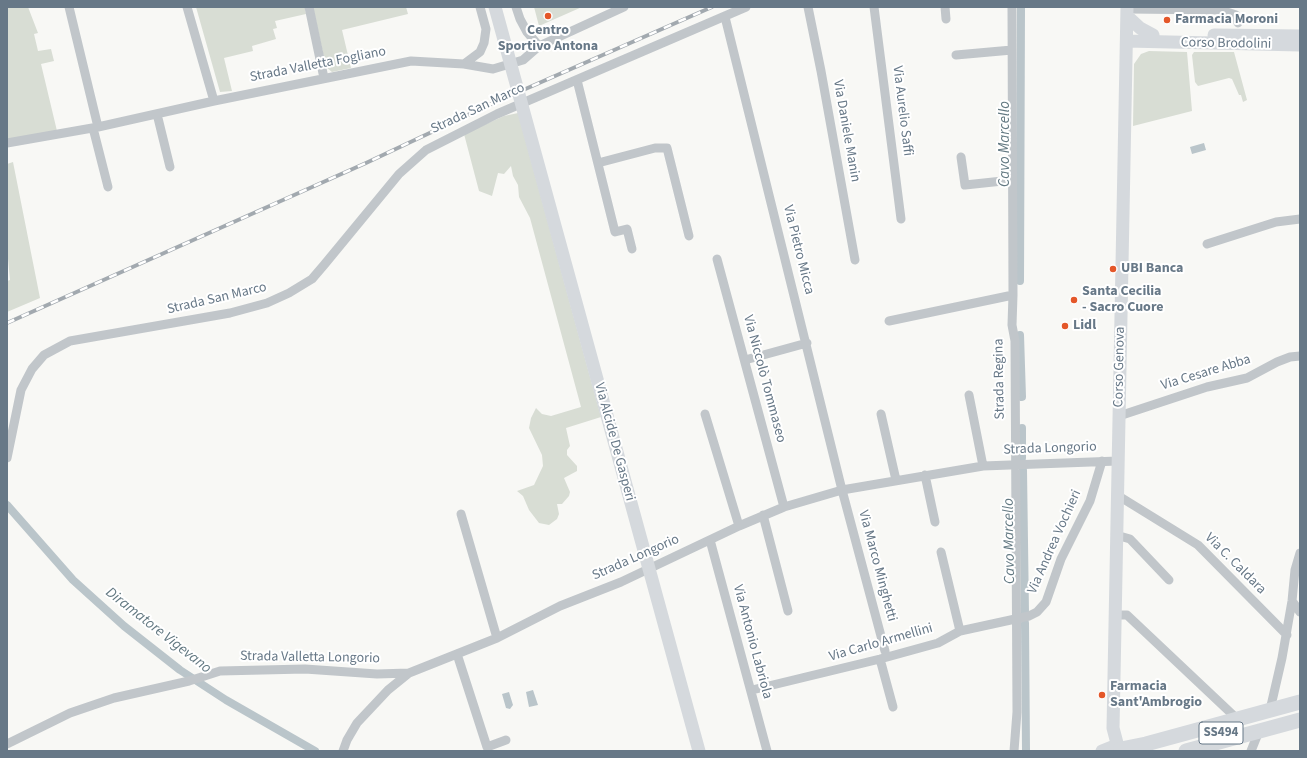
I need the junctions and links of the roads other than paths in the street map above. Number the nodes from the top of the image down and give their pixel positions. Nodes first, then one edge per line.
1 (69, 7) edge
2 (187, 7) edge
3 (309, 7) edge
4 (480, 7) edge
5 (495, 7) edge
6 (516, 7) edge
7 (624, 7) edge
8 (746, 7) edge
9 (808, 7) edge
10 (874, 7) edge
11 (945, 7) edge
12 (1012, 7) edge
13 (1127, 10) edge
14 (725, 17) junction
15 (946, 19) dead end
16 (1238, 23) dead end
17 (1300, 36) edge
18 (1127, 38) junction
19 (1152, 39) junction
20 (1300, 45) edge
21 (539, 46) junction
22 (1012, 50) junction
23 (956, 55) dead end
24 (464, 64) junction
25 (1126, 67) junction
26 (324, 78) junction
27 (577, 80) junction
28 (214, 101) junction
29 (157, 114) junction
30 (96, 128) junction
31 (7, 144) edge
32 (962, 157) dead end
33 (598, 163) junction
34 (170, 167) dead end
35 (1012, 180) junction
36 (108, 187) dead end
37 (901, 219) dead end
38 (1300, 219) edge
39 (689, 236) dead end
40 (1207, 244) dead end
41 (632, 249) dead end
42 (717, 259) dead end
43 (855, 260) dead end
44 (1013, 296) junction
45 (889, 321) dead end
46 (807, 343) junction
47 (1300, 356) edge
48 (745, 360) junction
49 (969, 395) dead end
50 (705, 414) dead end
51 (881, 414) dead end
52 (1119, 416) junction
53 (7, 458) edge
54 (1118, 460) junction
55 (1102, 461) junction
56 (1015, 464) junction
57 (982, 466) junction
58 (925, 475) junction
59 (896, 480) junction
60 (842, 490) junction
61 (1117, 495) junction
62 (784, 507) junction
63 (461, 514) dead end
64 (763, 516) junction
65 (935, 522) dead end
66 (738, 526) junction
67 (1116, 535) junction
68 (710, 540) junction
69 (941, 552) dead end
70 (1300, 553) edge
71 (649, 568) junction
72 (1169, 580) dead end
73 (1292, 602) junction
74 (788, 611) dead end
75 (1300, 612) edge
76 (1115, 615) junction
77 (1017, 618) junction
78 (960, 632) junction
79 (1287, 635) junction
80 (497, 638) junction
81 (885, 651) dead end
82 (457, 654) junction
83 (880, 659) junction
84 (409, 672) junction
85 (752, 690) junction
86 (1300, 702) edge
87 (893, 706) dead end
88 (1270, 710) junction
89 (1300, 711) edge
90 (1233, 715) dead end
91 (1300, 720) edge
92 (1260, 731) junction
93 (1236, 737) junction
94 (506, 740) dead end
95 (7, 744) edge
96 (1114, 749) edge
97 (343, 751) edge
98 (699, 751) edge
99 (767, 751) edge
100 (1014, 751) edge
101 (1154, 751) edge
102 (1186, 751) edge
103 (1248, 751) edge
104 (1251, 751) edge

1 - 30 street
2 - 28 street
3 - 26 street
4 - 24 street
5 - 71 main road, Via Alcide De Gasperi
6 - 21 street
7 - 21 street, Strada Valletta Fogliano
8 - 14 street, Strada San Marco
9 - 43 street, Via Daniele Manin
10 - 37 street, Via Aurelio Saffi
11 - 15 street
12 - 22 street, Strada Regina
13 - 16 street
13 - 18 main road, Corso Genova
13 - 19 main road
14 - 27 street, Strada San Marco
14 - 46 street, Via Pietro Micca
17 - 19 main road, Corso Brodolini
18 - 19 main road, Corso Brodolini
18 - 25 main road, Corso Genova
19 - 20 main road, Corso Brodolini
19 - 25 main road
21 - 24 street, Strada Valletta Fogliano
22 - 23 street
22 - 35 street, Strada Regina
24 - 26 street, Strada Valletta Fogliano
25 - 52 main road, Corso Genova
26 - 28 street, Strada Valletta Fogliano
27 - 33 street
27 - 53 street, Strada San Marco
28 - 29 street, Strada Valletta Fogliano
29 - 30 street, Strada Valletta Fogliano
29 - 34 street
30 - 31 street, Strada Valletta Fogliano
30 - 36 street
32 - 35 street
33 - 39 street
33 - 41 street
35 - 44 street, Strada Regina
38 - 40 street
42 - 48 street, Via Niccolò Tommaseo
44 - 45 street
44 - 56 street, Strada Regina
46 - 48 street
46 - 60 street, Via Pietro Micca
47 - 52 street, Via Cesare Abba
48 - 62 street, Via Niccolò Tommaseo
49 - 57 street
50 - 66 street
51 - 59 street
52 - 54 main road, Corso Genova
54 - 55 street, Strada Longorio
54 - 61 main road, Corso Genova
55 - 56 street, Strada Longorio
55 - 77 street, Via Andrea Vochieri
56 - 57 street, Strada Longorio
56 - 77 street, Strada Regina
57 - 58 street, Strada Longorio
58 - 59 street, Strada Longorio
58 - 65 street
59 - 60 street, Strada Longorio
60 - 62 street, Strada Longorio
60 - 81 street, Via Marco Minghetti
61 - 67 main road, Corso Genova
61 - 79 street, Via C. Caldara
62 - 64 street, Strada Longorio
63 - 80 street
64 - 66 street, Strada Longorio
64 - 74 street
66 - 68 street, Strada Longorio
67 - 72 street
67 - 76 main road, Corso Genova
68 - 71 street, Strada Longorio
68 - 85 street, Via Antonio Labriola
69 - 78 street
70 - 73 street
71 - 80 street, Strada Longorio
71 - 98 main road, Via Alcide De Gasperi
73 - 75 street
73 - 79 street
76 - 90 street
76 - 96 main road, Corso Genova
77 - 78 street, Via Carlo Armellini
77 - 100 street, Strada Regina
78 - 83 street, Via Carlo Armellini
79 - 88 street
80 - 82 street, Strada Longorio
82 - 84 street, Strada Longorio
82 - 94 street
83 - 85 street, Via Carlo Armellini
83 - 87 street
84 - 95 street, Strada Valletta Longorio
84 - 97 street, Strada Longorio
85 - 99 street, Via Antonio Labriola
86 - 88 main road
88 - 96 main road
89 - 101 main road, SS494
91 - 92 main road
92 - 93 main road
92 - 104 street
93 - 102 main road
93 - 103 street

